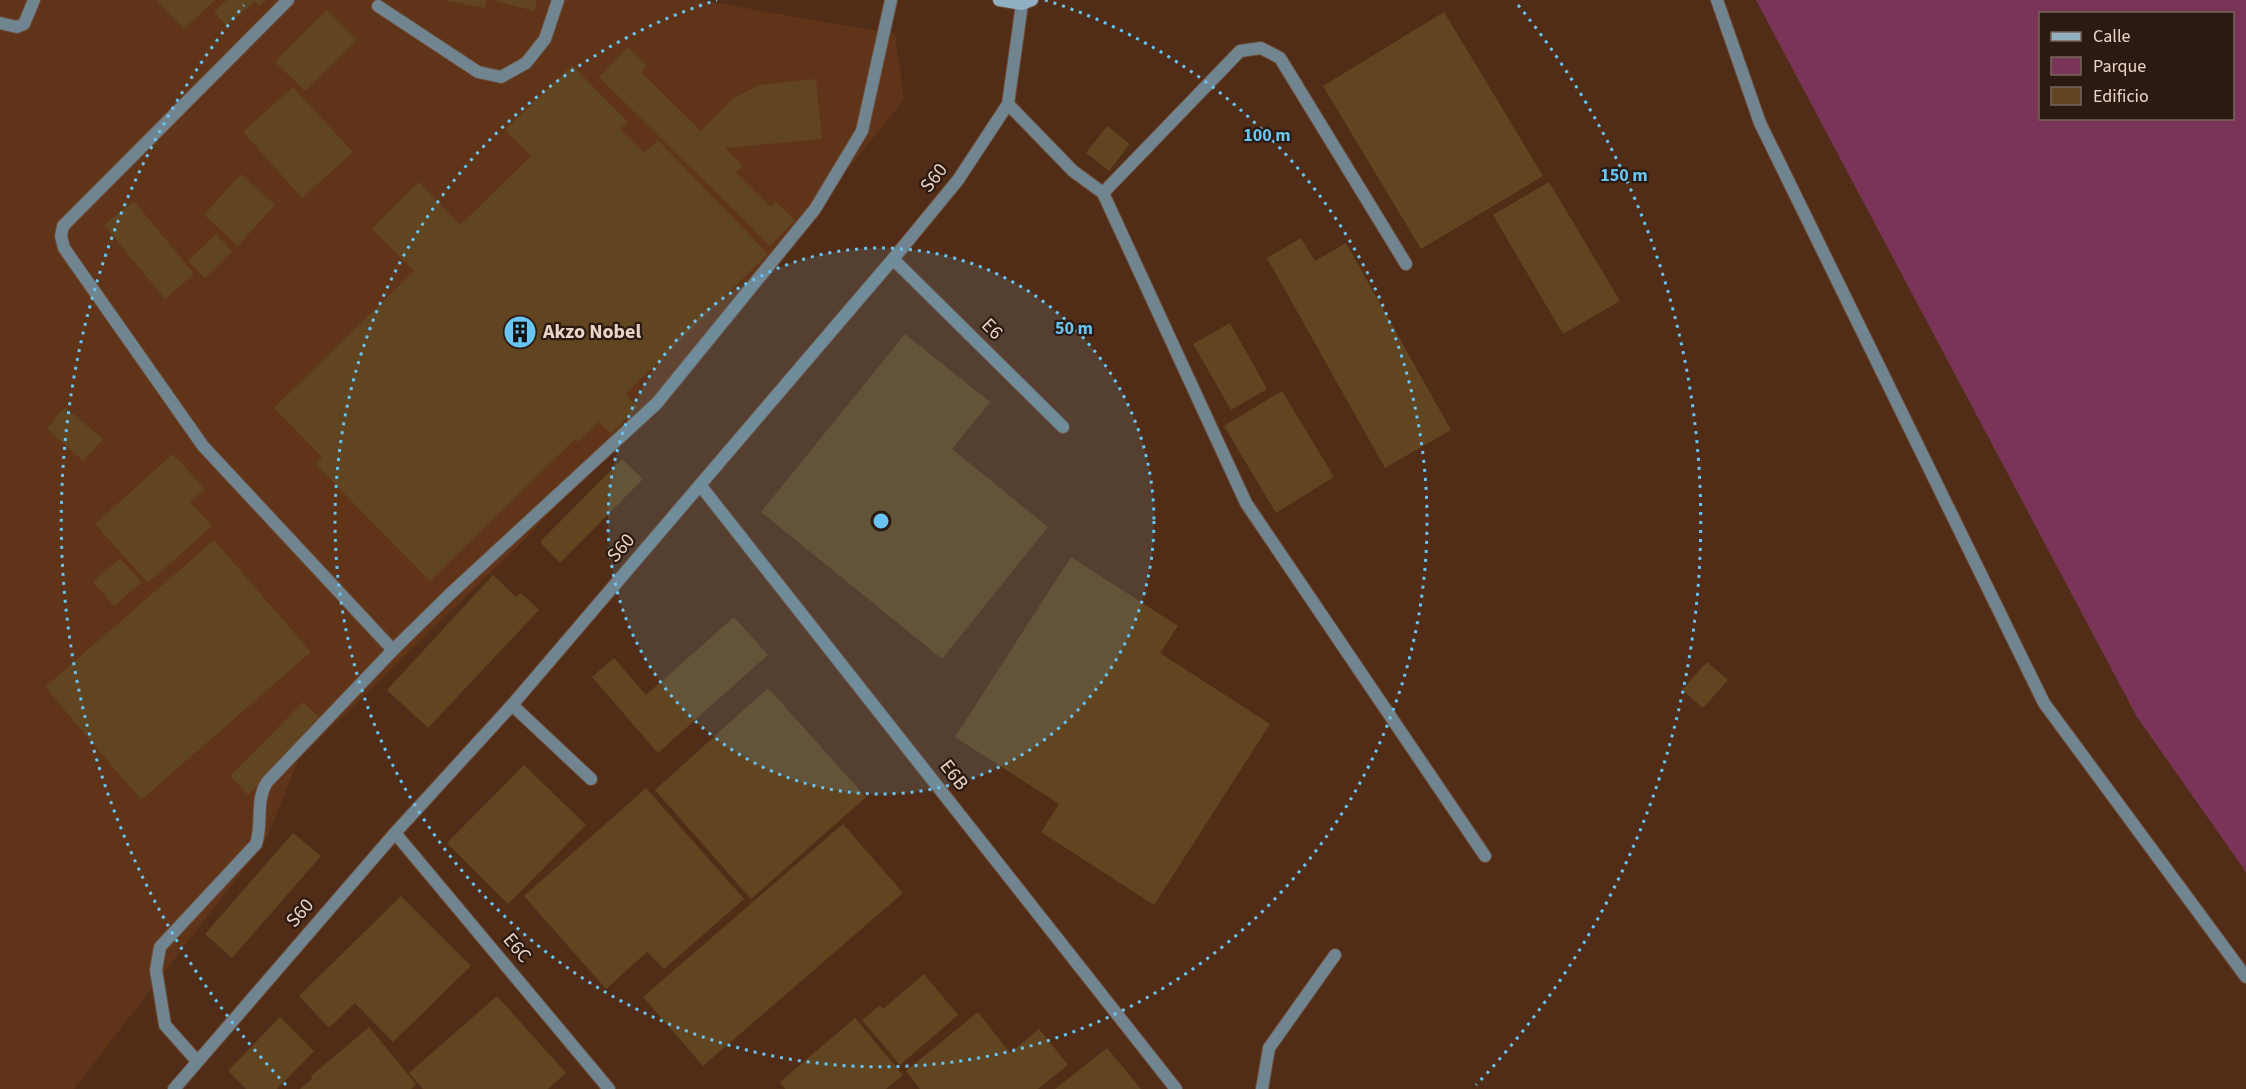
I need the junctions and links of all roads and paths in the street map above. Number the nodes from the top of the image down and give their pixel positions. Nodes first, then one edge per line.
1 (34, 0) edge
2 (288, 0) edge
3 (558, 0) edge
4 (891, 0) edge
5 (999, 0) edge
6 (1717, 0) edge
7 (1027, 2) edge
8 (378, 6) dead end
9 (0, 23) edge
10 (1008, 104) junction
11 (1103, 193) junction
12 (893, 259) junction
13 (1406, 264) dead end
14 (1063, 427) dead end
15 (700, 485) junction
16 (393, 650) junction
17 (512, 705) junction
18 (591, 779) dead end
19 (395, 833) junction
20 (1485, 856) dead end
21 (1335, 955) dead end
22 (2246, 977) edge
23 (197, 1061) junction
24 (174, 1089) edge
25 (609, 1089) edge
26 (1176, 1089) edge
27 (1262, 1089) edge

1 - 9 street
2 - 16 street
3 - 8 street
4 - 16 street
5 - 7 main road
6 - 22 street
7 - 10 street, S60
10 - 11 street
10 - 12 street, S60
11 - 13 street
11 - 20 street
12 - 14 street, E6
12 - 15 street, S60
15 - 17 street, S60
15 - 26 street, E6B
16 - 23 street
17 - 18 street
17 - 19 street, S60
19 - 23 street, S60
19 - 25 street, E6C
21 - 27 street
23 - 24 street, S60

